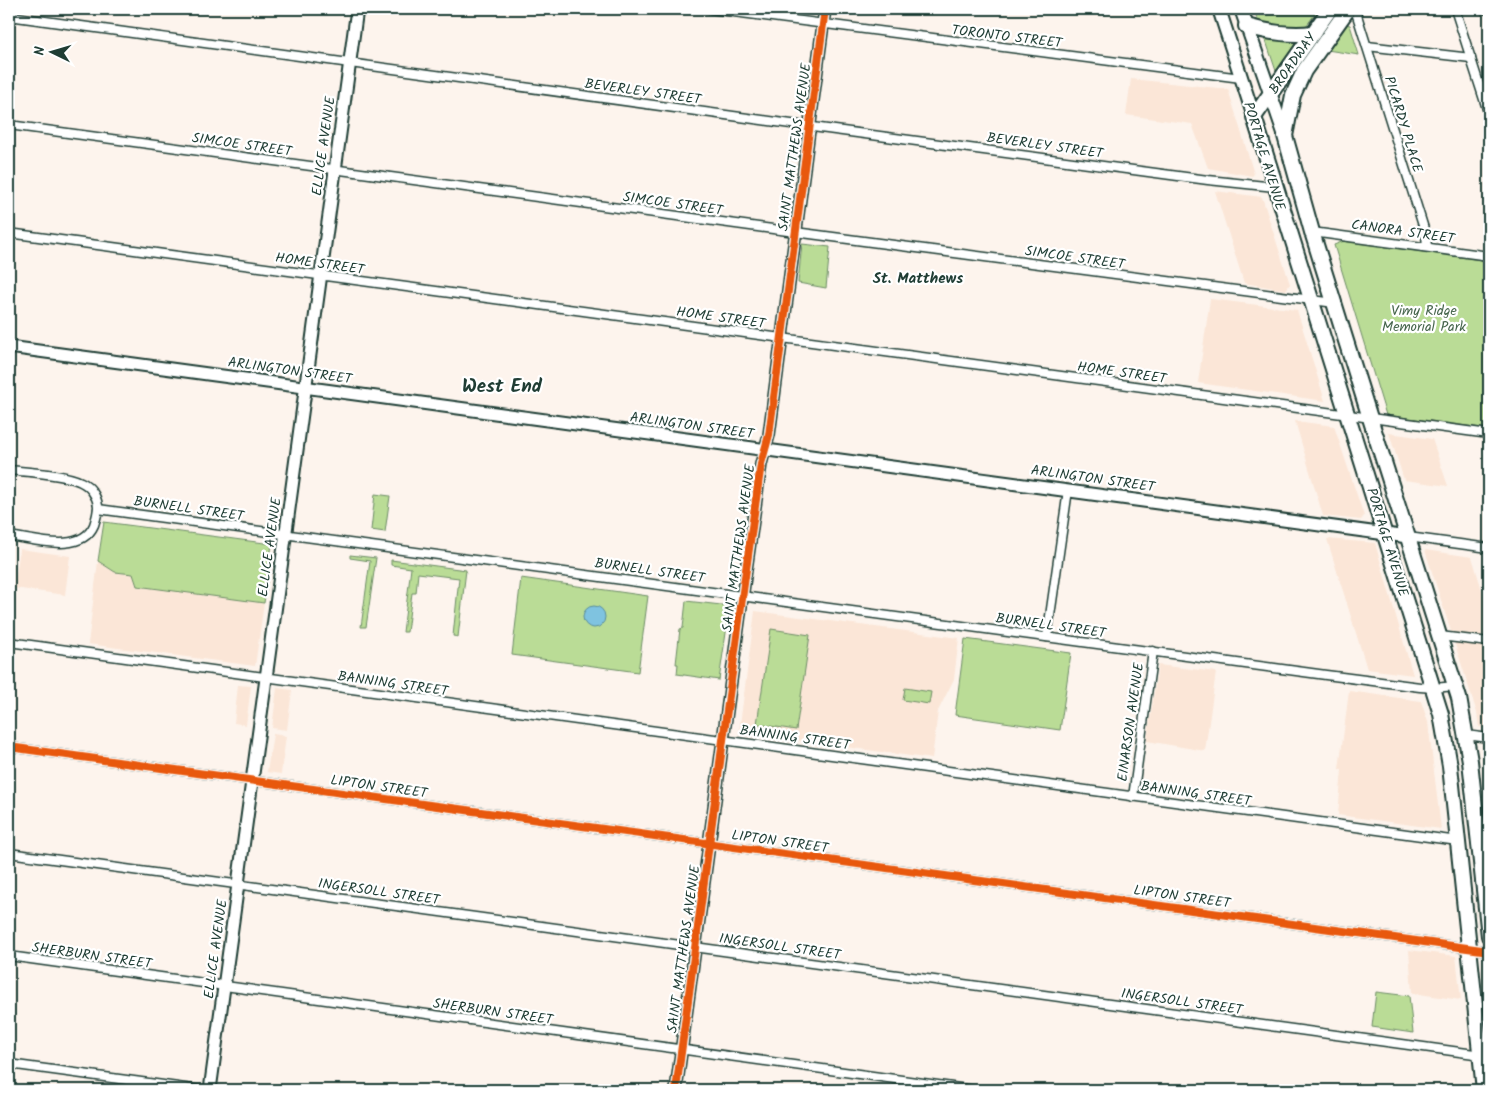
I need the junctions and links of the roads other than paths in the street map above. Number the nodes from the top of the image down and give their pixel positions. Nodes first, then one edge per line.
1 (357, 9) edge
2 (710, 9) edge
3 (825, 9) edge
4 (1219, 9) edge
5 (1241, 9) edge
6 (1330, 9) edge
7 (1348, 9) edge
8 (1355, 9) edge
9 (1455, 9) edge
10 (1483, 9) edge
11 (1489, 10) edge
12 (9, 16) edge
13 (823, 25) junction
14 (1246, 26) junction
15 (1313, 33) junction
16 (1367, 46) junction
17 (1471, 58) junction
18 (350, 63) junction
19 (1241, 78) junction
20 (1271, 94) junction
21 (1489, 115) edge
22 (1254, 118) junction
23 (9, 125) edge
24 (809, 126) junction
25 (1285, 136) junction
26 (335, 169) junction
27 (1275, 187) junction
28 (795, 232) junction
29 (1312, 232) junction
30 (9, 233) edge
31 (1427, 247) junction
32 (1489, 256) edge
33 (321, 276) junction
34 (1311, 301) junction
35 (1335, 303) junction
36 (781, 338) junction
37 (9, 347) edge
38 (306, 387) junction
39 (1348, 415) junction
40 (1370, 418) junction
41 (1489, 434) edge
42 (765, 450) junction
43 (9, 470) edge
44 (1068, 490) junction
45 (98, 509) junction
46 (1384, 533) junction
47 (286, 535) junction
48 (9, 536) edge
49 (1408, 537) junction
50 (1489, 548) edge
51 (743, 595) junction
52 (1440, 636) junction
53 (1048, 637) junction
54 (9, 642) edge
55 (1489, 642) edge
56 (1153, 651) junction
57 (267, 678) junction
58 (1456, 686) junction
59 (1434, 688) junction
60 (1466, 735) junction
61 (1489, 738) edge
62 (724, 740) junction
63 (9, 747) edge
64 (253, 781) junction
65 (1133, 797) junction
66 (1458, 841) junction
67 (710, 844) junction
68 (1484, 844) edge
69 (9, 852) edge
70 (239, 884) junction
71 (1489, 936) edge
72 (696, 947) junction
73 (1470, 948) junction
74 (1489, 951) edge
75 (9, 956) edge
76 (225, 986) junction
77 (681, 1050) junction
78 (1485, 1056) edge
79 (9, 1064) edge
80 (200, 1090) edge
81 (210, 1090) edge
82 (676, 1090) edge
83 (974, 1090) edge
84 (1484, 1090) edge

1 - 18 main road, ELLICE AVENUE
2 - 13 street, TORONTO STREET
3 - 13 street, SAINT MATTHEWS AVENUE
4 - 19 main road, PORTAGE AVENUE
5 - 14 main road, PORTAGE AVENUE
6 - 15 highway, BROADWAY
7 - 25 highway, BROADWAY
8 - 16 street, PICARDY PLACE
9 - 17 street
10 - 11 street
12 - 18 street, BEVERLEY STREET
13 - 19 street, TORONTO STREET
13 - 24 street, SAINT MATTHEWS AVENUE
14 - 15 highway
14 - 20 main road, PORTAGE AVENUE
15 - 20 highway, BROADWAY
16 - 17 street
16 - 31 street, PICARDY PLACE
17 - 21 street
18 - 24 street, BEVERLEY STREET
18 - 26 main road, ELLICE AVENUE
19 - 22 main road, PORTAGE AVENUE
20 - 22 highway, BROADWAY
20 - 25 main road, PORTAGE AVENUE
22 - 27 highway, PORTAGE AVENUE
23 - 26 street, SIMCOE STREET
24 - 27 street, BEVERLEY STREET
24 - 28 street, SAINT MATTHEWS AVENUE
25 - 29 highway, PORTAGE AVENUE
26 - 28 street, SIMCOE STREET
26 - 33 main road, ELLICE AVENUE
27 - 34 highway, PORTAGE AVENUE
28 - 34 street, SIMCOE STREET
28 - 36 street, SAINT MATTHEWS AVENUE
29 - 31 street, CANORA STREET
29 - 35 highway, PORTAGE AVENUE
30 - 33 street, HOME STREET
31 - 32 street, CANORA STREET
33 - 36 street, HOME STREET
33 - 38 main road, ELLICE AVENUE
34 - 35 street, SIMCOE STREET
34 - 39 highway, PORTAGE AVENUE
35 - 40 highway, PORTAGE AVENUE
36 - 39 street, HOME STREET
36 - 42 street, SAINT MATTHEWS AVENUE
37 - 38 main road, ARLINGTON STREET
38 - 42 main road, ARLINGTON STREET
38 - 47 main road, ELLICE AVENUE
39 - 40 street, HOME STREET
39 - 46 highway, PORTAGE AVENUE
40 - 41 street, HOME STREET
40 - 49 highway, PORTAGE AVENUE
42 - 44 main road, ARLINGTON STREET
42 - 51 street, SAINT MATTHEWS AVENUE
43 - 45 street
44 - 46 main road, ARLINGTON STREET
44 - 53 street
45 - 47 street, BURNELL STREET
45 - 48 street
46 - 49 main road, ARLINGTON STREET
46 - 59 highway, PORTAGE AVENUE
47 - 51 street, BURNELL STREET
47 - 57 main road, ELLICE AVENUE
49 - 50 street, ARLINGTON STREET
49 - 52 highway, PORTAGE AVENUE
51 - 53 street, BURNELL STREET
51 - 62 street, SAINT MATTHEWS AVENUE
52 - 55 street
52 - 58 highway, PORTAGE AVENUE
53 - 56 street, BURNELL STREET
54 - 57 street, BANNING STREET
56 - 59 street, BURNELL STREET
56 - 65 street, EINARSON AVENUE
57 - 62 street, BANNING STREET
57 - 64 main road, ELLICE AVENUE
58 - 59 street, BURNELL STREET
58 - 60 highway, PORTAGE AVENUE
59 - 66 highway, PORTAGE AVENUE
60 - 61 street
60 - 68 highway, PORTAGE AVENUE
62 - 65 street, BANNING STREET
62 - 67 street, SAINT MATTHEWS AVENUE
63 - 64 street, LIPTON STREET
64 - 67 street, LIPTON STREET
64 - 70 main road, ELLICE AVENUE
65 - 66 street, BANNING STREET
66 - 73 highway, PORTAGE AVENUE
67 - 72 street, SAINT MATTHEWS AVENUE
67 - 73 street, LIPTON STREET
68 - 71 highway, PORTAGE AVENUE
69 - 70 street, INGERSOLL STREET
70 - 72 street, INGERSOLL STREET
70 - 76 main road, ELLICE AVENUE
72 - 77 street, SAINT MATTHEWS AVENUE
72 - 78 street, INGERSOLL STREET
73 - 74 street, LIPTON STREET
73 - 78 highway, PORTAGE AVENUE
75 - 76 street, SHERBURN STREET
76 - 77 street, SHERBURN STREET
76 - 81 main road, ELLICE AVENUE
77 - 82 street, SAINT MATTHEWS AVENUE
77 - 83 street, SHERBURN STREET
78 - 84 highway, PORTAGE AVENUE
79 - 80 street

